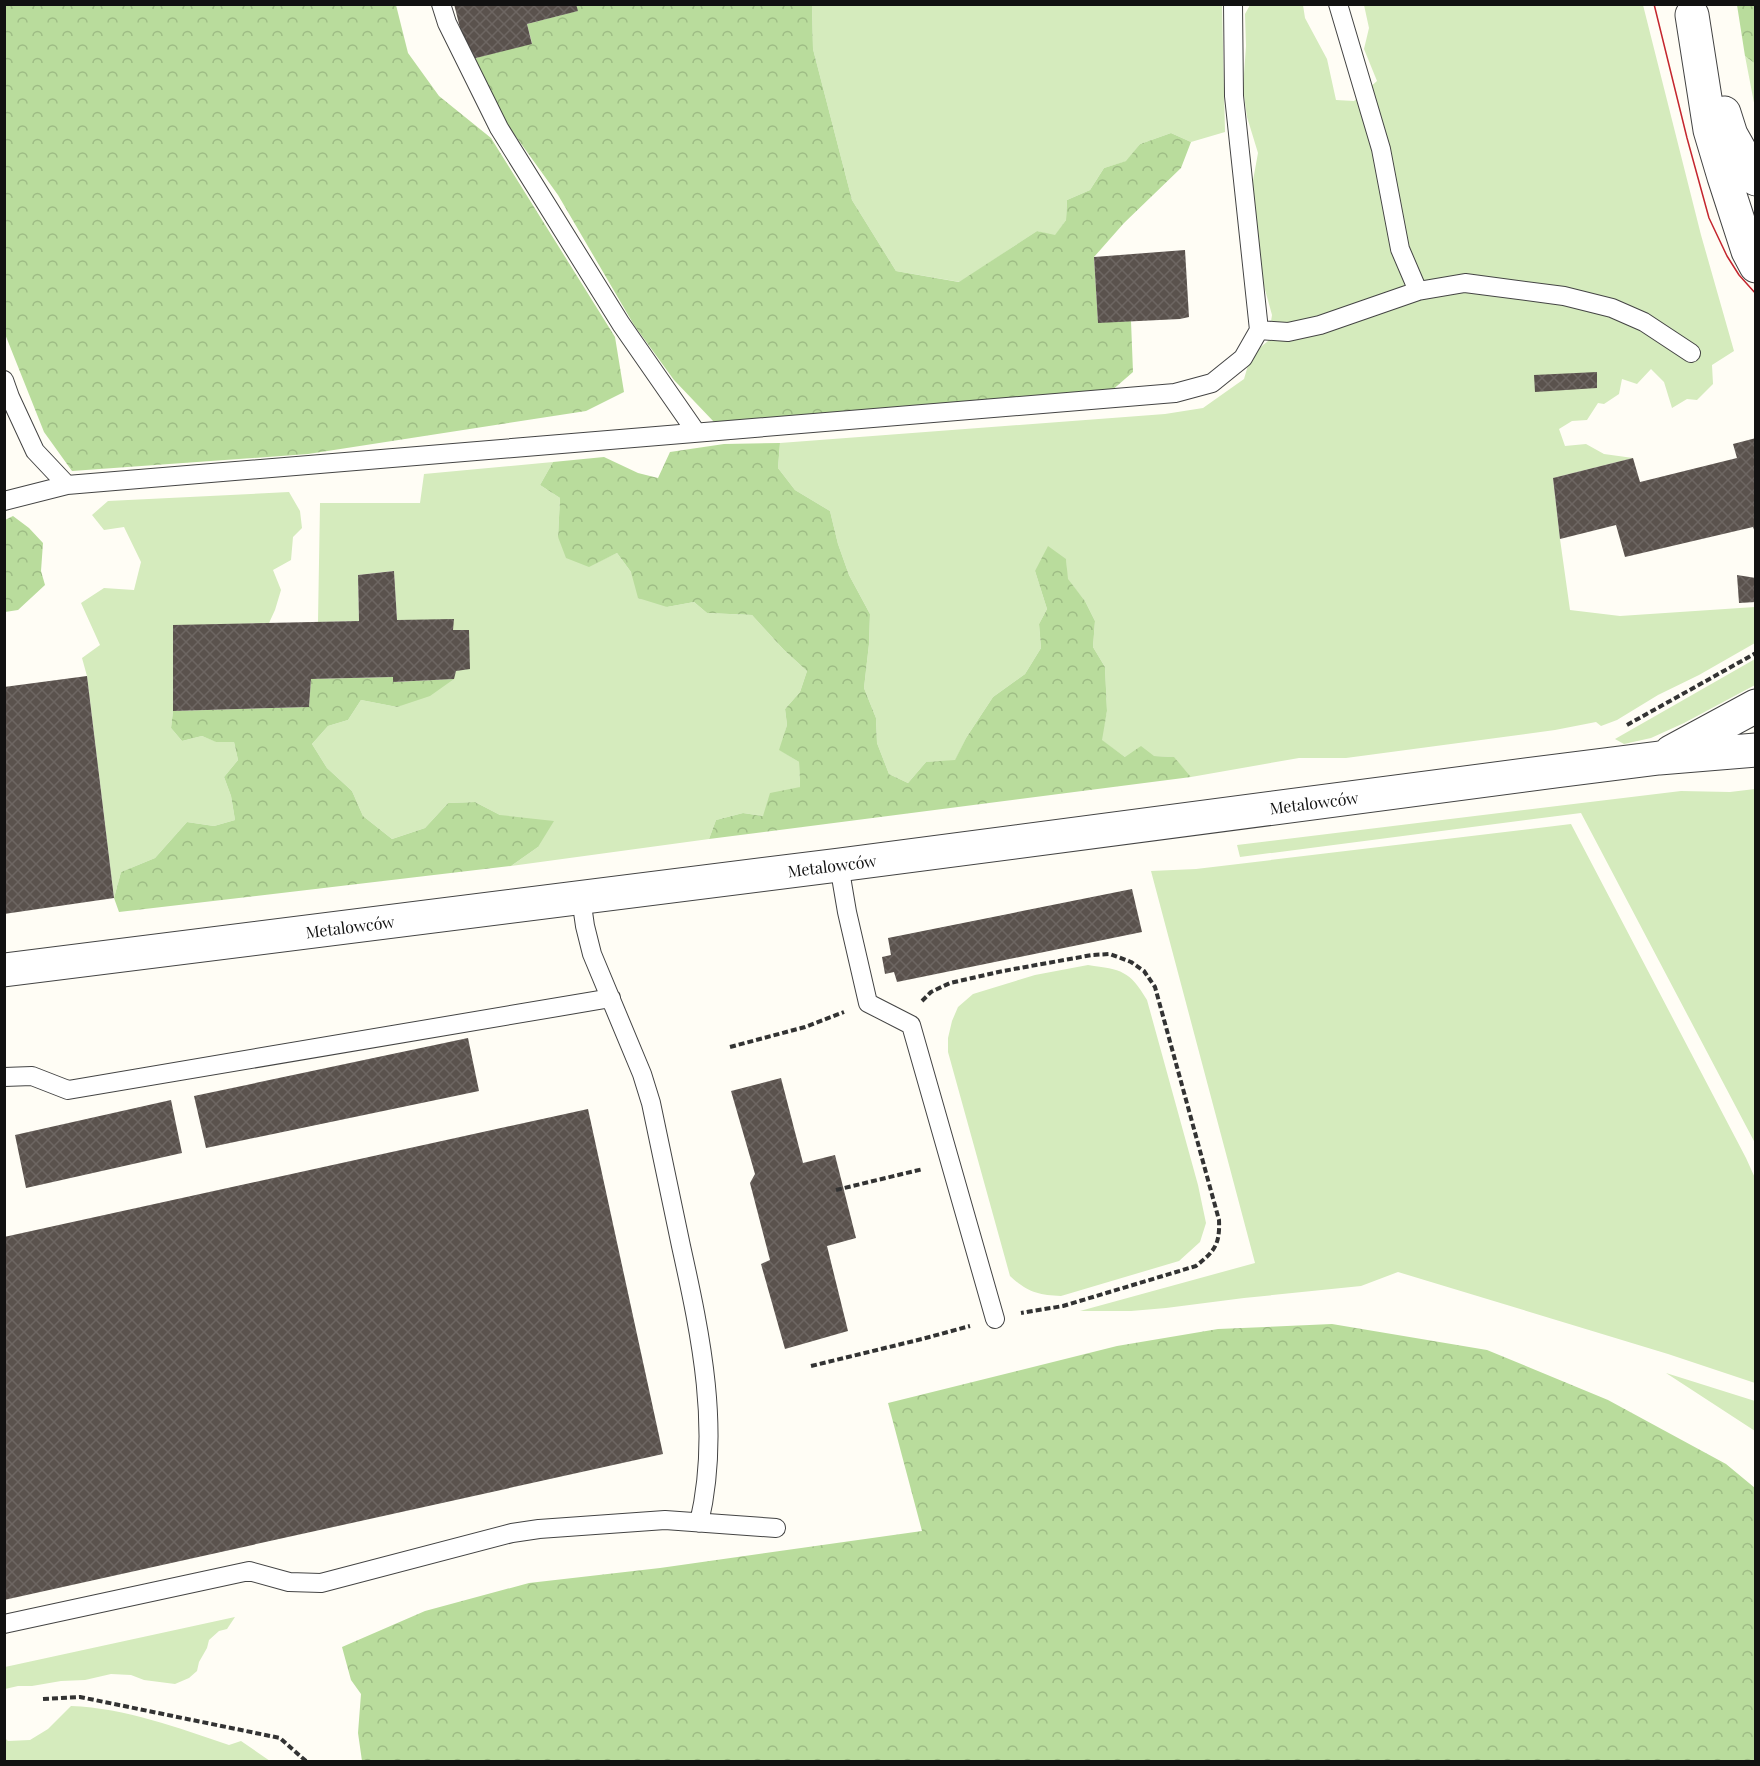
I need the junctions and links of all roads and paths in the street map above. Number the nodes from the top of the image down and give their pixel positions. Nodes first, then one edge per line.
1 (441, 4) edge
2 (1233, 4) edge
3 (1338, 4) edge
4 (1691, 10) edge
5 (1755, 179) edge
6 (1755, 266) edge
7 (1418, 291) junction
8 (1259, 330) junction
9 (1691, 353) dead end
10 (4, 380) edge
11 (696, 432) junction
12 (68, 484) junction
13 (4, 501) edge
14 (1755, 653) edge
15 (1755, 706) edge
16 (1622, 728) dead end
17 (1755, 750) edge
18 (1659, 758) junction
19 (839, 865) junction
20 (581, 898) junction
21 (4, 970) edge
22 (611, 998) junction
23 (868, 1003) junction
24 (911, 1025) junction
25 (730, 1047) dead end
26 (4, 1077) edge
27 (950, 1162) junction
28 (836, 1190) dead end
29 (995, 1319) junction
30 (811, 1366) dead end
31 (699, 1522) junction
32 (776, 1527) dead end
33 (4, 1624) edge
34 (43, 1699) dead end
35 (307, 1761) edge

1 - 11 lane
2 - 8 lane
3 - 7 lane
4 - 5 street
4 - 6 street
7 - 8 lane
7 - 9 lane
8 - 11 lane
10 - 12 lane
11 - 12 lane
12 - 13 lane
14 - 16 path
15 - 18 street
17 - 18 street, Metalowców
18 - 19 street, Metalowców
19 - 20 street, Metalowców
19 - 23 lane
20 - 21 street, Metalowców
20 - 22 lane
22 - 26 lane
22 - 31 lane
23 - 24 lane
23 - 25 path
24 - 27 lane
24 - 29 path
27 - 28 path
27 - 29 lane
29 - 30 path
31 - 32 lane
31 - 33 lane
34 - 35 path

